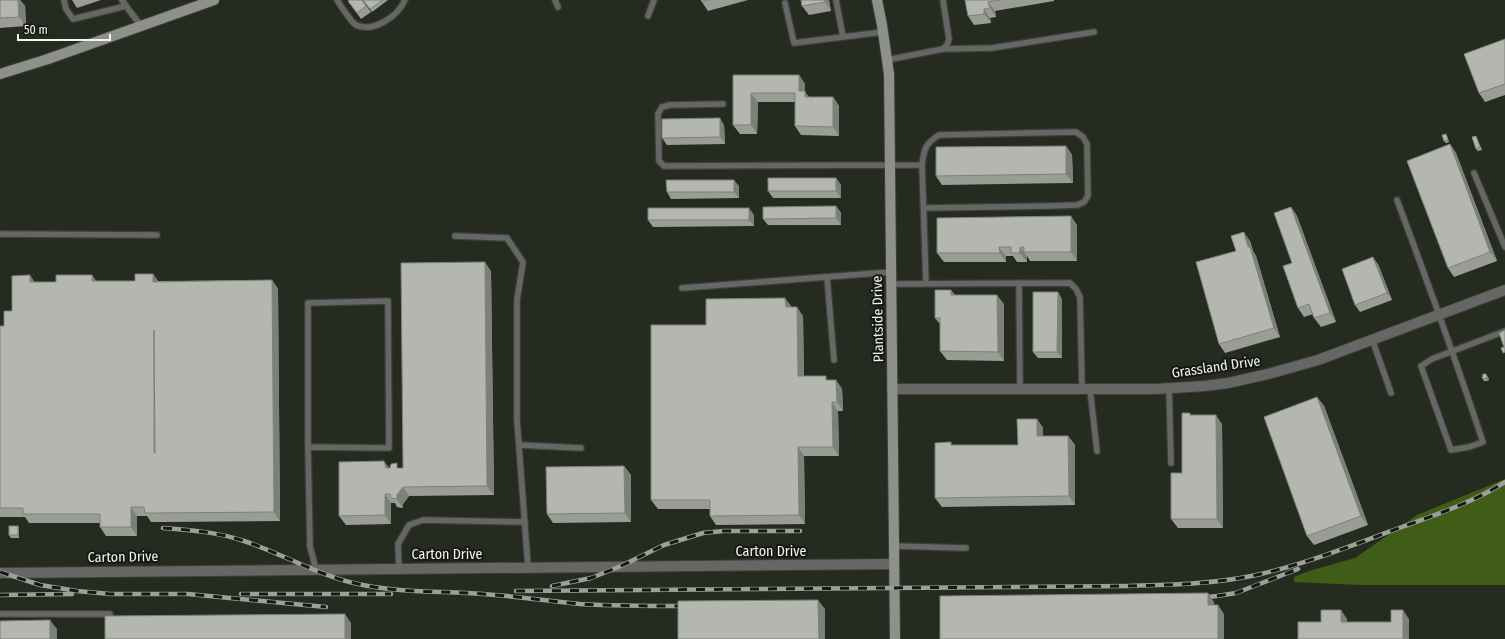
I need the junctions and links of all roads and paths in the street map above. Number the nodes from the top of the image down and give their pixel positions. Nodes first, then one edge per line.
1 (64, 0) edge
2 (122, 0) edge
3 (214, 0) edge
4 (337, 0) edge
5 (405, 0) edge
6 (556, 0) edge
7 (654, 0) edge
8 (836, 0) edge
9 (877, 0) edge
10 (943, 0) edge
11 (785, 3) dead end
12 (126, 6) junction
13 (558, 8) dead end
14 (648, 16) dead end
15 (141, 26) junction
16 (883, 32) junction
17 (1094, 32) dead end
18 (843, 37) junction
19 (943, 49) junction
20 (887, 60) junction
21 (0, 74) edge
22 (723, 104) dead end
23 (890, 165) junction
24 (922, 165) junction
25 (1474, 173) dead end
26 (1397, 200) dead end
27 (924, 208) junction
28 (0, 234) edge
29 (157, 235) dead end
30 (455, 236) dead end
31 (1505, 247) edge
32 (891, 272) junction
33 (827, 277) junction
34 (926, 283) junction
35 (1019, 283) junction
36 (891, 284) junction
37 (682, 288) dead end
38 (1505, 290) edge
39 (1440, 314) junction
40 (1505, 331) edge
41 (1372, 339) junction
42 (1453, 352) junction
43 (834, 360) dead end
44 (1169, 388) junction
45 (892, 389) junction
46 (1020, 389) junction
47 (1086, 389) junction
48 (1391, 393) dead end
49 (519, 445) junction
50 (308, 447) junction
51 (581, 448) dead end
52 (1097, 451) dead end
53 (1171, 463) dead end
54 (525, 522) junction
55 (894, 546) junction
56 (966, 548) dead end
57 (894, 564) junction
58 (528, 567) junction
59 (399, 568) junction
60 (316, 569) junction
61 (0, 573) edge
62 (0, 614) edge
63 (110, 614) edge
64 (895, 639) edge

1 - 12 lane
2 - 12 lane
3 - 15 street
4 - 5 lane
6 - 13 lane
7 - 14 lane
8 - 18 lane
9 - 16 street, Plantside Drive
10 - 19 lane
11 - 18 lane
12 - 15 lane
15 - 21 street
16 - 18 lane
16 - 20 street, Plantside Drive
17 - 19 lane
19 - 20 lane
20 - 23 street, Plantside Drive
22 - 23 lane
23 - 24 lane
23 - 32 street, Plantside Drive
24 - 27 lane
24 - 27 lane
25 - 31 lane
26 - 39 lane
27 - 34 lane
28 - 29 lane
30 - 49 lane
32 - 33 lane
32 - 36 street, Plantside Drive
33 - 37 lane
33 - 43 lane
34 - 35 lane
34 - 36 lane
35 - 46 lane
35 - 47 lane
36 - 45 street, Plantside Drive
38 - 39 street, Grassland Drive
39 - 41 street, Grassland Drive
39 - 42 lane
40 - 42 lane
41 - 44 street, Grassland Drive
41 - 48 lane
42 - 42 lane
44 - 47 street, Grassland Drive
44 - 53 lane
45 - 46 street, Grassland Drive
45 - 55 street, Plantside Drive
46 - 47 street, Grassland Drive
47 - 52 lane
49 - 51 lane
49 - 54 lane
50 - 50 lane
50 - 60 lane
54 - 58 lane
54 - 59 lane
55 - 56 lane
55 - 57 street, Plantside Drive
57 - 58 street, Carton Drive
57 - 64 street, Plantside Drive
58 - 59 street, Carton Drive
59 - 60 street, Carton Drive
60 - 61 street, Carton Drive
62 - 63 lane

